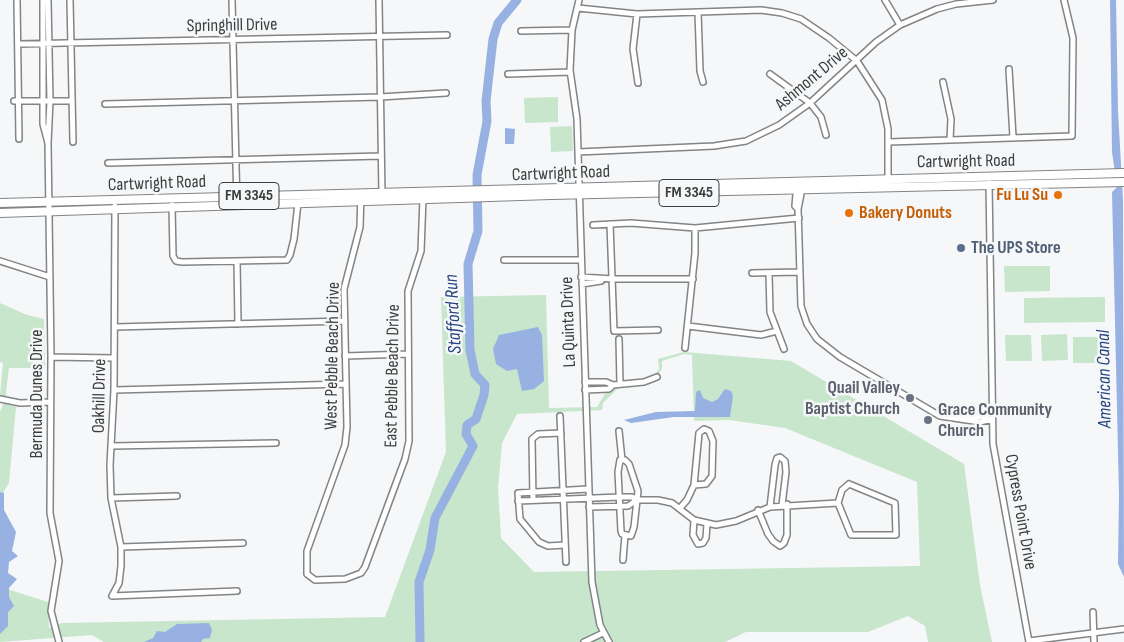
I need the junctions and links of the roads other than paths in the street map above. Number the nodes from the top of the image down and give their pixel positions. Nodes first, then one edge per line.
1 (17, 0) edge
2 (42, 0) edge
3 (48, 0) edge
4 (70, 0) edge
5 (232, 0) edge
6 (379, 0) edge
7 (579, 0) edge
8 (885, 0) edge
9 (993, 0) edge
10 (1064, 0) edge
11 (578, 8) junction
12 (698, 12) junction
13 (637, 14) junction
14 (900, 25) junction
15 (572, 30) junction
16 (521, 31) dead end
17 (447, 35) dead end
18 (380, 36) junction
19 (234, 40) junction
20 (18, 44) junction
21 (43, 44) junction
22 (49, 44) junction
23 (71, 44) junction
24 (857, 61) junction
25 (1009, 69) dead end
26 (570, 72) junction
27 (508, 74) dead end
28 (770, 74) dead end
29 (703, 82) dead end
30 (943, 82) dead end
31 (638, 83) dead end
32 (446, 93) dead end
33 (380, 97) junction
34 (17, 101) junction
35 (43, 101) junction
36 (50, 101) junction
37 (72, 101) junction
38 (235, 101) junction
39 (810, 103) junction
40 (106, 104) dead end
41 (826, 135) dead end
42 (1013, 138) junction
43 (20, 140) dead end
44 (950, 140) junction
45 (72, 142) dead end
46 (889, 142) junction
47 (48, 143) junction
48 (578, 152) junction
49 (381, 156) junction
50 (236, 160) junction
51 (108, 163) dead end
52 (1124, 173) edge
53 (989, 181) junction
54 (1124, 182) edge
55 (888, 183) junction
56 (798, 187) junction
57 (579, 191) junction
58 (381, 192) junction
59 (361, 193) junction
60 (298, 195) junction
61 (423, 196) junction
62 (237, 197) junction
63 (115, 200) junction
64 (382, 201) junction
65 (48, 202) junction
66 (362, 202) junction
67 (0, 203) edge
68 (172, 203) junction
69 (298, 205) junction
70 (237, 206) junction
71 (115, 210) junction
72 (48, 211) junction
73 (0, 213) edge
74 (799, 218) junction
75 (610, 224) junction
76 (593, 225) dead end
77 (695, 228) junction
78 (0, 260) edge
79 (504, 260) dead end
80 (580, 260) junction
81 (237, 261) junction
82 (799, 272) junction
83 (752, 273) dead end
84 (770, 273) junction
85 (50, 277) junction
86 (581, 277) junction
87 (693, 279) junction
88 (613, 280) junction
89 (582, 284) junction
90 (345, 321) junction
91 (238, 324) junction
92 (688, 326) junction
93 (115, 327) junction
94 (658, 330) dead end
95 (777, 331) junction
96 (619, 339) dead end
97 (685, 348) dead end
98 (784, 349) dead end
99 (408, 354) junction
100 (345, 356) junction
101 (51, 357) junction
102 (114, 358) junction
103 (658, 378) dead end
104 (585, 382) junction
105 (345, 384) junction
106 (620, 384) junction
107 (613, 385) junction
108 (114, 390) junction
109 (585, 390) junction
110 (0, 399) edge
111 (50, 402) junction
112 (560, 416) dead end
113 (992, 419) junction
114 (619, 431) dead end
115 (561, 433) junction
116 (276, 443) dead end
117 (112, 446) junction
118 (623, 460) junction
119 (694, 485) junction
120 (588, 489) junction
121 (563, 490) junction
122 (532, 491) junction
123 (177, 496) dead end
124 (620, 497) junction
125 (111, 498) junction
126 (589, 498) junction
127 (564, 499) junction
128 (533, 500) junction
129 (637, 500) junction
130 (518, 501) junction
131 (838, 502) junction
132 (785, 504) junction
133 (620, 506) junction
134 (770, 507) junction
135 (589, 508) junction
136 (680, 508) junction
137 (758, 510) junction
138 (694, 520) junction
139 (708, 524) junction
140 (625, 535) junction
141 (243, 543) dead end
142 (565, 545) junction
143 (121, 547) junction
144 (623, 560) dead end
145 (566, 562) dead end
146 (307, 575) joint
147 (237, 591) dead end
148 (1093, 612) dead end
149 (1124, 629) edge
150 (1094, 632) junction
151 (603, 633) junction
152 (58, 642) edge
153 (584, 642) edge
154 (609, 642) edge
155 (1029, 642) edge
156 (1094, 642) edge

1 - 20 street
2 - 21 street, Bermuda Dunes Drive
3 - 22 street, Bermuda Dunes Drive
4 - 23 street
5 - 19 street
6 - 18 street
7 - 11 street, La Quinta Drive
8 - 14 street
9 - 14 street, Ashmont Drive
10 - 42 street
11 - 13 street
11 - 15 street, La Quinta Drive
12 - 13 street
12 - 24 street
12 - 29 street
13 - 31 street
14 - 24 street, Ashmont Drive
15 - 16 street
15 - 26 street, La Quinta Drive
17 - 18 street, Springhill Drive
18 - 19 street, Springhill Drive
18 - 33 street
19 - 23 street, Springhill Drive
19 - 38 street
20 - 21 street, Springhill Drive
20 - 34 street
21 - 22 street, Springhill Drive
21 - 35 street, Bermuda Dunes Drive
22 - 23 street, Springhill Drive
22 - 36 street, Bermuda Dunes Drive
23 - 37 street
24 - 39 street, Ashmont Drive
24 - 46 street
25 - 42 street
26 - 27 street
26 - 48 street, La Quinta Drive
28 - 39 street
30 - 44 street
32 - 33 street
33 - 38 street
33 - 49 street
34 - 35 street
34 - 43 street
35 - 36 street
35 - 47 street, Bermuda Dunes Drive
36 - 37 street
36 - 47 street, Bermuda Dunes Drive
37 - 45 street
38 - 40 street
38 - 50 street
39 - 41 street
39 - 48 street, Ashmont Drive
42 - 44 street
44 - 46 street
46 - 55 street
47 - 65 street, Bermuda Dunes Drive
48 - 57 street, La Quinta Drive
49 - 50 street
49 - 58 street
50 - 51 street
50 - 62 street
52 - 53 main road, Cartwright Road / FM 3345
53 - 54 main road, Cartwright Road / FM 3345
53 - 55 main road, Cartwright Road / FM 3345
53 - 113 street, Cypress Point Drive
55 - 56 main road, Cartwright Road / FM 3345
56 - 57 main road, Cartwright Road / FM 3345
56 - 74 street
57 - 61 main road, Cartwright Road / FM 3345
57 - 80 street, La Quinta Drive
58 - 59 main road, Cartwright Road / FM 3345
58 - 61 main road, Cartwright Road / FM 3345
58 - 64 street
59 - 60 main road, Cartwright Road / FM 3345
59 - 66 street, West Pebble Beach Drive
60 - 62 main road, Cartwright Road / FM 3345
60 - 69 street
61 - 64 main road, Cartwright Road / FM 3345
61 - 99 street, East Pebble Beach Drive
62 - 68 main road, Cartwright Road / FM 3345
62 - 70 street
63 - 65 main road, Cartwright Road / FM 3345
63 - 68 main road, Cartwright Road / FM 3345
63 - 71 street, Oakhill Drive
64 - 66 main road, Cartwright Road / FM 3345
65 - 67 main road, Cartwright Road / FM 3345
65 - 72 street, Bermuda Dunes Drive
66 - 69 main road, Cartwright Road / FM 3345
66 - 90 street, West Pebble Beach Drive
68 - 70 main road, Cartwright Road / FM 3345
68 - 71 main road, Cartwright Road / FM 3345
68 - 81 street
69 - 70 main road, Cartwright Road / FM 3345
69 - 81 street
71 - 72 main road, Cartwright Road / FM 3345
71 - 93 street, Oakhill Drive
72 - 73 main road, Cartwright Road / FM 3345
72 - 85 street, Bermuda Dunes Drive
74 - 77 street
74 - 82 street
75 - 76 street
75 - 77 street
75 - 88 street
77 - 87 street
78 - 85 street
79 - 80 street
80 - 86 street, La Quinta Drive
81 - 91 street
82 - 84 street
82 - 113 street
83 - 84 street
84 - 95 street
85 - 101 street, Bermuda Dunes Drive
86 - 88 street
86 - 89 street, La Quinta Drive
87 - 88 street
87 - 92 street
88 - 89 street
88 - 94 street
89 - 104 street, La Quinta Drive
90 - 91 street
90 - 100 street, West Pebble Beach Drive
91 - 93 street
92 - 95 street
92 - 97 street
93 - 102 street, Oakhill Drive
95 - 98 street
96 - 106 street
99 - 100 street
99 - 146 street, East Pebble Beach Drive
100 - 105 street, West Pebble Beach Drive
101 - 102 street
101 - 111 street, Bermuda Dunes Drive
102 - 108 street, Oakhill Drive
103 - 106 street
104 - 107 street
104 - 109 street, La Quinta Drive
105 - 108 street
105 - 146 street, West Pebble Beach Drive
106 - 107 street
107 - 109 street
108 - 117 street, Oakhill Drive
109 - 120 street, La Quinta Drive
110 - 111 street
111 - 152 street, Bermuda Dunes Drive
112 - 115 street
113 - 155 street, Cypress Point Drive
114 - 118 street
115 - 121 street
115 - 122 street
116 - 117 street
117 - 125 street, Oakhill Drive
118 - 124 street
118 - 129 street
119 - 119 street
119 - 136 street
120 - 121 street
120 - 126 street, La Quinta Drive
121 - 122 street
121 - 127 street
122 - 128 street
122 - 130 street
123 - 125 street
124 - 126 street
124 - 129 street
124 - 133 street
125 - 143 street, Oakhill Drive
126 - 127 street
126 - 135 street, La Quinta Drive
127 - 128 street
127 - 142 street
128 - 130 street
129 - 133 street
129 - 136 street
129 - 140 street
130 - 142 street
131 - 131 street
131 - 132 street
132 - 134 street
132 - 134 street
132 - 137 street
133 - 135 street
133 - 140 street
134 - 137 street
135 - 151 street, La Quinta Drive
136 - 138 street
137 - 139 street
138 - 139 street
138 - 139 street
140 - 144 street
141 - 143 street
142 - 145 street
143 - 147 street, Oakhill Drive
148 - 150 street
149 - 150 street
150 - 155 street
150 - 156 street
151 - 153 street
151 - 154 street, La Quinta Drive

